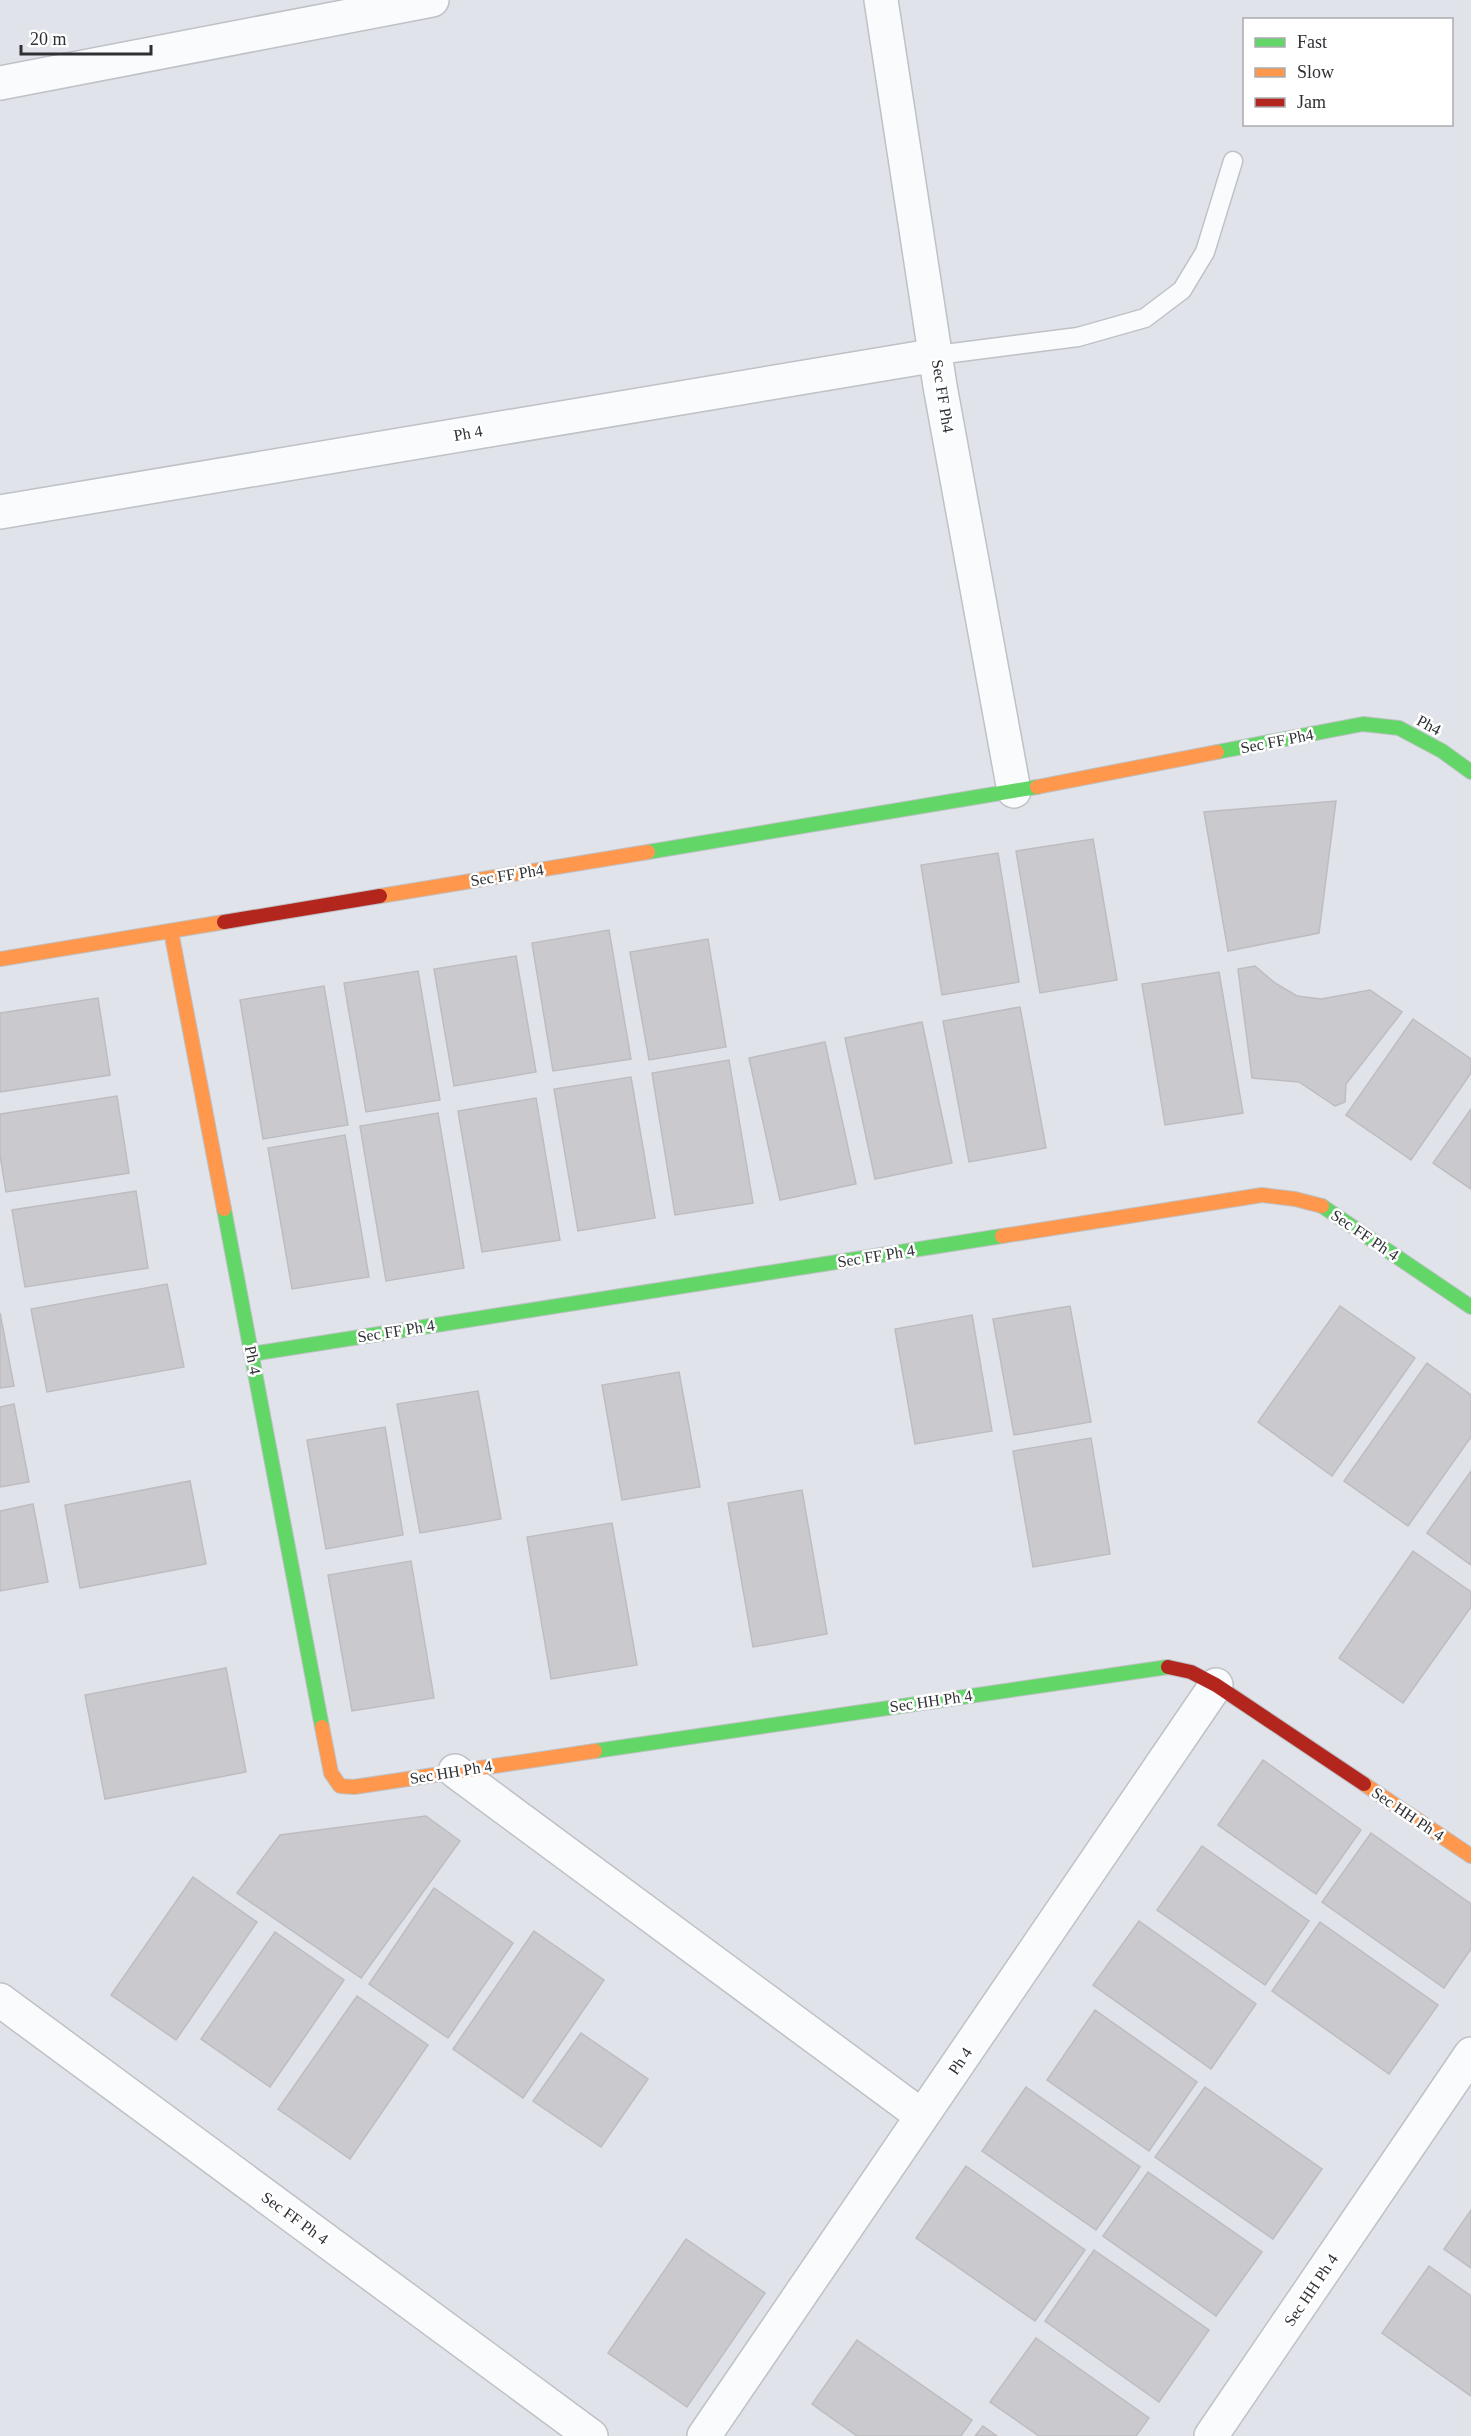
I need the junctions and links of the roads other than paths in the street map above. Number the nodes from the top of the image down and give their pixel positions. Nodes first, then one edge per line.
1 (432, 0) edge
2 (881, 0) edge
3 (0, 83) edge
4 (1233, 160) dead end
5 (937, 355) junction
6 (0, 512) edge
7 (1399, 728) joint
8 (1471, 772) edge
9 (1014, 791) junction
10 (171, 931) junction
11 (0, 958) edge
12 (1471, 1307) edge
13 (252, 1354) junction
14 (1216, 1685) junction
15 (455, 1771) junction
16 (340, 1786) joint
17 (1471, 1856) edge
18 (0, 2000) edge
19 (1471, 2054) edge
20 (922, 2116) junction
21 (591, 2436) edge
22 (704, 2436) edge
23 (1211, 2436) edge

1 - 3 street
2 - 5 street, Sec FF Ph4
4 - 5 lane
5 - 6 street, Ph 4
5 - 9 street, Sec FF Ph4
7 - 8 street, Ph4
7 - 9 street, Sec FF Ph4
9 - 10 street, Sec FF Ph4
10 - 11 street, Sec FF Ph4
10 - 13 street, Ph 4
12 - 13 street, Sec FF Ph 4
13 - 16 street, Ph 4
14 - 15 street, Sec HH Ph 4
14 - 17 street, Sec HH Ph 4
14 - 20 street, Ph 4
15 - 16 street, Sec HH Ph 4
15 - 20 street
18 - 21 street, Sec FF Ph 4
19 - 23 street, Sec HH Ph 4
20 - 22 street, Ph 4

